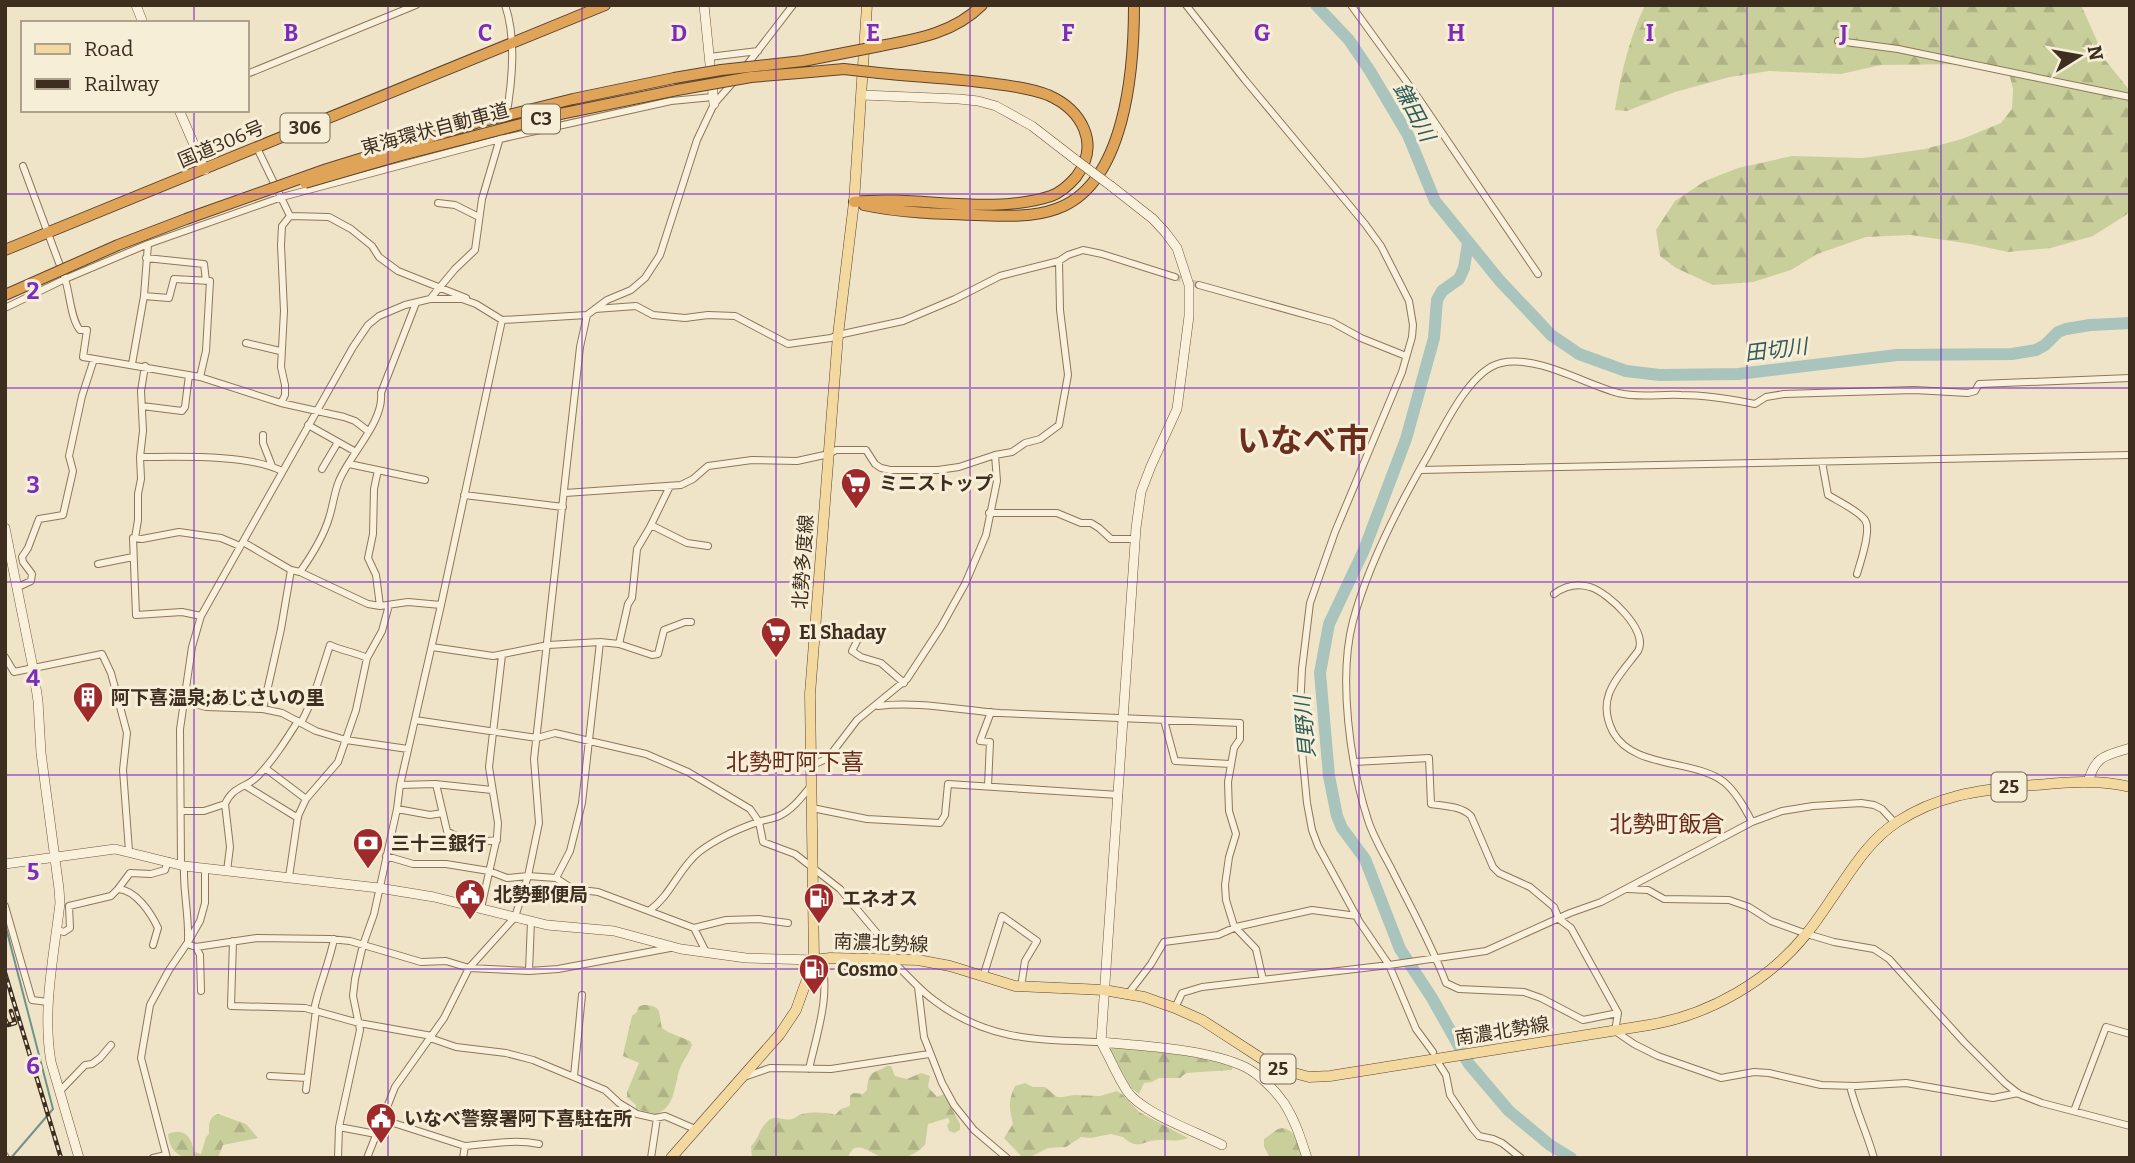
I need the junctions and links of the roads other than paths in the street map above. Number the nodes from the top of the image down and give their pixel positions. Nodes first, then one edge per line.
1 (416, 5) edge
2 (505, 5) edge
3 (605, 5) edge
4 (704, 5) edge
5 (793, 5) edge
6 (867, 5) edge
7 (982, 5) edge
8 (1134, 5) edge
9 (1186, 5) edge
10 (1351, 5) edge
11 (1838, 41) dead end
12 (512, 43) junction
13 (758, 51) junction
14 (709, 57) junction
15 (248, 74) edge
16 (862, 95) junction
17 (2130, 97) edge
18 (714, 101) junction
19 (180, 112) edge
20 (500, 139) junction
21 (257, 148) junction
22 (23, 166) dead end
23 (205, 170) junction
24 (282, 197) junction
25 (244, 199) junction
26 (854, 202) junction
27 (438, 203) dead end
28 (290, 216) junction
29 (479, 217) junction
30 (49, 232) junction
31 (148, 244) junction
32 (5, 250) edge
33 (146, 258) junction
34 (1059, 261) junction
35 (1538, 274) dead end
36 (1175, 277) tunnel mouth
37 (65, 279) junction
38 (206, 281) junction
39 (1199, 285) tunnel mouth
40 (440, 286) junction
41 (5, 295) edge
42 (144, 296) junction
43 (430, 299) junction
44 (416, 303) junction
45 (476, 304) junction
46 (5, 308) edge
47 (593, 309) junction
48 (587, 315) junction
49 (502, 320) junction
50 (838, 335) junction
51 (246, 343) dead end
52 (280, 351) junction
53 (1406, 356) junction
54 (94, 359) junction
55 (132, 364) junction
56 (145, 366) junction
57 (189, 375) junction
58 (200, 377) junction
59 (2130, 377) edge
60 (281, 403) junction
61 (142, 406) junction
62 (316, 412) junction
63 (308, 425) junction
64 (368, 431) junction
65 (263, 435) dead end
66 (338, 442) junction
67 (356, 452) junction
68 (828, 454) junction
69 (2130, 454) edge
70 (995, 455) junction
71 (140, 457) junction
72 (1822, 462) junction
73 (349, 464) junction
74 (272, 466) junction
75 (322, 469) dead end
76 (378, 470) junction
77 (1420, 470) junction
78 (282, 471) junction
79 (425, 480) dead end
80 (670, 486) junction
81 (565, 493) junction
82 (464, 495) junction
83 (563, 507) junction
84 (989, 513) junction
85 (651, 525) junction
86 (5, 528) edge
87 (135, 538) junction
88 (1135, 539) junction
89 (241, 544) junction
90 (708, 546) dead end
91 (8, 550) edge
92 (133, 557) junction
93 (98, 564) dead end
94 (291, 570) junction
95 (300, 572) junction
96 (1857, 575) dead end
97 (18, 587) junction
98 (1554, 594) dead end
99 (389, 605) junction
100 (441, 605) junction
101 (380, 606) junction
102 (201, 616) junction
103 (691, 622) dead end
104 (862, 631) dead end
105 (600, 642) junction
106 (619, 644) junction
107 (548, 645) junction
108 (432, 647) junction
109 (502, 655) junction
110 (5, 657) edge
111 (367, 658) junction
112 (33, 668) junction
113 (904, 683) junction
114 (183, 701) junction
115 (877, 706) junction
116 (263, 709) junction
117 (990, 712) junction
118 (415, 720) junction
119 (1123, 720) junction
120 (1164, 720) junction
121 (300, 722) junction
122 (494, 731) junction
123 (537, 738) junction
124 (346, 740) junction
125 (590, 742) junction
126 (2130, 748) edge
127 (408, 749) junction
128 (1354, 762) junction
129 (1230, 764) junction
130 (811, 766) junction
131 (265, 768) junction
132 (2088, 782) junction
133 (436, 784) junction
134 (400, 785) junction
135 (246, 786) junction
136 (811, 786) junction
137 (988, 786) junction
138 (2130, 787) edge
139 (492, 790) junction
140 (1119, 795) junction
141 (306, 799) junction
142 (225, 804) junction
143 (812, 808) junction
144 (397, 809) junction
145 (181, 811) junction
146 (443, 813) junction
147 (298, 818) junction
148 (759, 821) junction
149 (1752, 821) junction
150 (1895, 824) junction
151 (497, 840) junction
152 (129, 851) junction
153 (386, 856) junction
154 (55, 857) junction
155 (168, 861) junction
156 (5, 864) edge
157 (183, 865) junction
158 (813, 868) junction
159 (205, 869) junction
160 (227, 871) junction
161 (489, 871) junction
162 (528, 876) junction
163 (289, 877) junction
164 (556, 878) junction
165 (379, 888) junction
166 (118, 889) junction
167 (1626, 889) junction
168 (5, 906) edge
169 (481, 908) junction
170 (650, 910) junction
171 (1357, 916) junction
172 (515, 917) junction
173 (1559, 919) junction
174 (531, 921) junction
175 (788, 923) dead end
176 (1237, 927) junction
177 (694, 928) junction
178 (57, 930) junction
179 (1807, 934) junction
180 (334, 939) junction
181 (233, 941) junction
182 (188, 943) junction
183 (153, 944) dead end
184 (363, 945) junction
185 (196, 947) junction
186 (675, 947) junction
187 (706, 952) junction
188 (1437, 958) junction
189 (818, 959) junction
190 (892, 959) junction
191 (1390, 965) junction
192 (469, 968) junction
193 (528, 971) junction
194 (983, 977) junction
195 (1263, 979) junction
196 (918, 987) junction
197 (1021, 987) junction
198 (1104, 990) junction
199 (201, 991) dead end
200 (1128, 994) junction
201 (582, 995) dead end
202 (48, 1002) junction
203 (1175, 1008) junction
204 (315, 1010) junction
205 (1618, 1013) junction
206 (359, 1023) junction
207 (1615, 1031) junction
208 (2130, 1034) edge
209 (431, 1037) junction
210 (1101, 1042) junction
211 (111, 1045) dead end
212 (1433, 1052) dead end
213 (929, 1054) junction
214 (1441, 1061) junction
215 (809, 1069) junction
216 (270, 1076) dead end
217 (575, 1076) junction
218 (307, 1078) junction
219 (739, 1079) junction
220 (1850, 1086) junction
221 (306, 1090) dead end
222 (60, 1091) junction
223 (2018, 1093) junction
224 (2074, 1111) junction
225 (657, 1118) junction
226 (381, 1119) junction
227 (2130, 1126) edge
228 (338, 1127) junction
229 (695, 1129) junction
230 (376, 1134) junction
231 (538, 1144) dead end
232 (1222, 1145) dead end
233 (465, 1146) junction
234 (166, 1156) edge
235 (79, 1158) edge
236 (153, 1158) edge
237 (338, 1158) edge
238 (367, 1158) edge
239 (463, 1158) edge
240 (651, 1158) edge
241 (671, 1158) edge
242 (1007, 1158) edge
243 (1307, 1158) edge
244 (1521, 1158) edge
245 (1874, 1158) edge

1 - 15 street
2 - 12 street
3 - 12 highway, 国道306号 / 306
4 - 14 street
5 - 13 street
6 - 16 main road, 北勢多度線
7 - 25 highway, 東海環状自動車道 / C3, bridge
8 - 26 highway
9 - 53 street
10 - 35 street
11 - 17 street
12 - 20 street
12 - 21 highway, 国道306号 / 306
13 - 14 street
13 - 18 street
14 - 18 street
16 - 26 main road, 北勢多度線
16 - 88 street, bridge
18 - 20 street
18 - 47 street
19 - 23 street
20 - 24 street
20 - 29 street
21 - 23 highway, 国道306号 / 306
21 - 24 street
22 - 30 street
23 - 30 highway, 国道306号 / 306
24 - 28 street
24 - 31 street
25 - 26 highway, 東海環状自動車道 / C3, bridge
25 - 41 highway, 東海環状自動車道 / C3, bridge
26 - 50 main road, 北勢多度線
27 - 29 street
28 - 40 street
28 - 52 street
29 - 40 street
30 - 32 highway, 国道306号 / 306
30 - 37 street
31 - 33 street
31 - 37 street
33 - 38 street
33 - 42 street
34 - 36 street
34 - 50 street
34 - 70 street
37 - 46 street
37 - 54 street
38 - 42 street
38 - 58 street
39 - 53 street
40 - 43 street
40 - 45 street
42 - 55 street
43 - 44 street
43 - 45 street
44 - 62 street
44 - 64 street
45 - 49 street
47 - 48 street
47 - 50 street
48 - 49 street
48 - 81 street
49 - 82 street
50 - 68 main road, 北勢多度線
51 - 52 street
52 - 60 street
53 - 171 street
54 - 55 street
54 - 97 street
55 - 56 street
56 - 57 street
56 - 61 street
57 - 58 street
57 - 61 street
58 - 60 street
59 - 77 street
60 - 62 street
61 - 71 street
62 - 63 street
62 - 64 street
63 - 66 street
63 - 78 street
64 - 67 street
65 - 74 street
66 - 67 street
66 - 75 street
67 - 73 street
68 - 70 street
68 - 80 street
68 - 130 main road, 北勢多度線
69 - 72 street
70 - 84 street
71 - 74 street
71 - 87 street
72 - 77 street
72 - 96 street
73 - 76 street
73 - 95 street
74 - 78 street
76 - 79 street
76 - 101 street
77 - 128 street
78 - 89 street
80 - 81 street
80 - 85 street
81 - 83 street
82 - 83 street
82 - 100 street
83 - 107 street
84 - 88 street
84 - 113 street
85 - 90 street
85 - 106 street
86 - 91 street
87 - 89 street
87 - 92 street
88 - 119 street
89 - 94 street
89 - 102 street
91 - 97 street
92 - 93 street
92 - 102 street
94 - 95 street
94 - 116 street
95 - 101 street
97 - 112 street
98 - 149 street
99 - 100 street
99 - 101 street
99 - 111 street
100 - 108 street
102 - 114 street
103 - 106 street
104 - 113 street
105 - 106 street
105 - 107 street
105 - 125 street
107 - 109 street
107 - 123 street
108 - 109 street
108 - 118 street
109 - 122 street
110 - 112 street
111 - 121 street
111 - 124 street
112 - 152 street
112 - 154 street
113 - 115 street
114 - 116 street
114 - 145 street
115 - 117 street
115 - 130 street
116 - 121 street
117 - 119 street
117 - 137 street
118 - 122 street
118 - 127 street
119 - 120 street
119 - 140 street
120 - 129 street
120 - 129 street
121 - 124 street
121 - 131 street
122 - 123 street
122 - 139 street
123 - 125 street
123 - 162 street
124 - 127 street
124 - 141 street
125 - 148 street
125 - 164 street
126 - 132 street
127 - 134 street
128 - 173 street
128 - 188 street
129 - 176 street
130 - 136 main road, 北勢多度線
131 - 135 street
131 - 141 street
132 - 138 main road, 南濃北勢線 / 25
132 - 150 main road, 南濃北勢線 / 25
133 - 134 street
133 - 139 street
133 - 146 street
134 - 144 street
135 - 142 street
135 - 147 street
136 - 143 main road, 北勢多度線
136 - 148 street
137 - 140 street
137 - 143 street
139 - 151 street
140 - 198 street
141 - 147 street
142 - 145 street
142 - 160 street
143 - 158 main road, 北勢多度線
144 - 146 street
144 - 153 street
145 - 157 street
146 - 151 street
147 - 163 street
148 - 158 street
148 - 170 street
149 - 150 street
149 - 167 street
150 - 179 main road, 南濃北勢線 / 25
151 - 161 street
152 - 154 street
152 - 155 street
153 - 161 street
153 - 165 street
154 - 156 street
154 - 178 street
155 - 157 street
155 - 166 street
157 - 159 street
157 - 182 street
158 - 189 main road, 北勢多度線
158 - 190 street
159 - 160 street
159 - 182 street
160 - 163 street
161 - 162 street
161 - 169 street
162 - 164 street
162 - 172 street
163 - 165 street
164 - 170 street
165 - 169 street
165 - 184 street
166 - 178 street
166 - 183 street
167 - 173 street
167 - 179 street
168 - 202 street
169 - 172 street
170 - 177 street
171 - 176 street
171 - 191 street
172 - 174 street
172 - 192 street
173 - 188 street
173 - 205 street
174 - 186 street
174 - 193 street
175 - 177 street
176 - 195 street
176 - 200 street
177 - 187 street
178 - 202 street
179 - 207 main road, 南濃北勢線 / 25
179 - 223 street
180 - 181 street
180 - 184 street
180 - 204 street
181 - 185 street
181 - 204 street
182 - 185 street
182 - 234 street
184 - 192 street
184 - 206 street
185 - 199 street
186 - 187 street
186 - 193 street
187 - 189 street
188 - 191 street
188 - 205 street
189 - 190 main road, 南濃北勢線 / 25
189 - 215 street
189 - 219 main road, 北勢多度線
190 - 194 main road, 南濃北勢線 / 25
190 - 196 street
191 - 195 street
191 - 212 street
192 - 193 street
192 - 209 street
194 - 197 main road, 南濃北勢線 / 25
194 - 197 street
195 - 203 street
196 - 210 street
196 - 213 street
197 - 198 main road, 南濃北勢線 / 25
198 - 200 main road, 南濃北勢線 / 25
198 - 210 street
200 - 203 main road, 南濃北勢線 / 25
201 - 217 street
202 - 222 street
203 - 214 main road, 南濃北勢線 / 25
204 - 206 street
204 - 218 street
205 - 207 street
206 - 209 street
206 - 228 street
207 - 214 main road, 南濃北勢線 / 25
207 - 220 street
208 - 224 street
209 - 217 street
209 - 226 street
210 - 232 street
210 - 243 street
211 - 222 street
213 - 215 street
213 - 242 street
214 - 244 street
215 - 219 street
216 - 218 street
217 - 225 street
218 - 221 street
219 - 229 main road, 北勢多度線
220 - 223 street
220 - 245 street
222 - 235 street
223 - 224 street
224 - 227 street
225 - 229 street
225 - 240 street
226 - 230 street
226 - 233 street
228 - 230 street
228 - 237 street
229 - 241 main road, 北勢多度線
230 - 238 street
231 - 233 street
233 - 239 street
234 - 236 street

